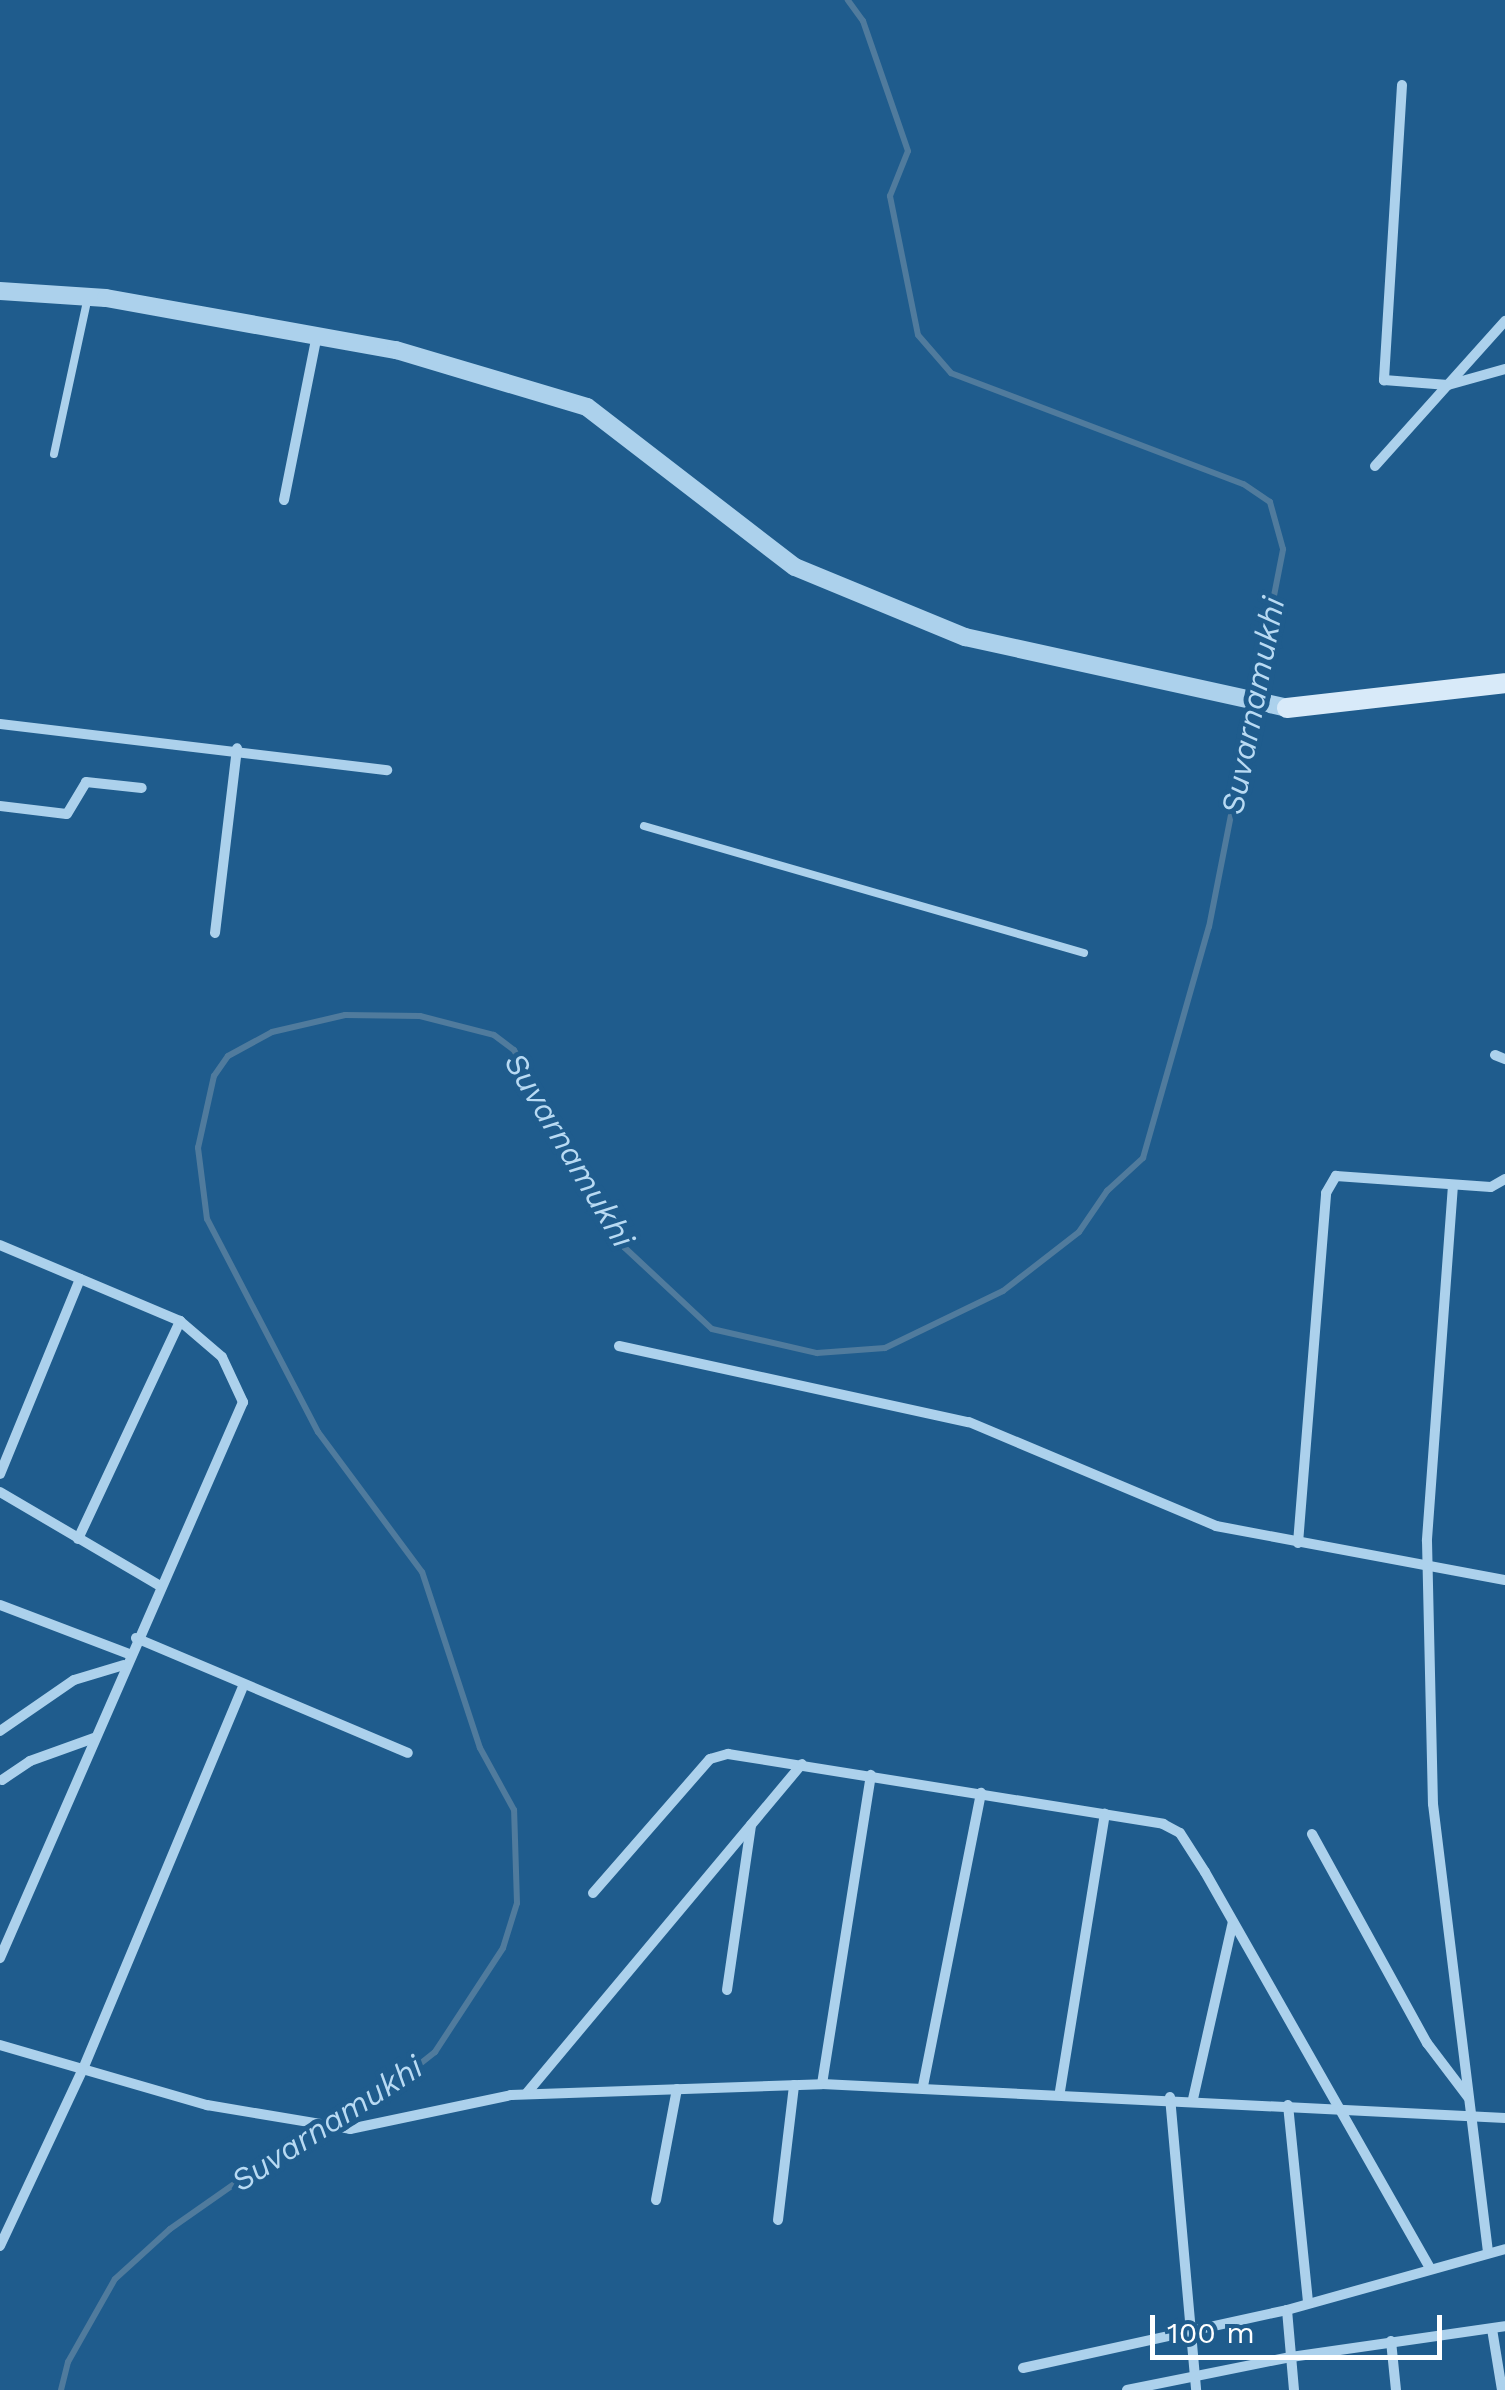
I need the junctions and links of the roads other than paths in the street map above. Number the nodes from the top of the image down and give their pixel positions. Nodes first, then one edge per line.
1 (1402, 85) dead end
2 (0, 291) edge
3 (88, 296) junction
4 (1505, 321) edge
5 (317, 335) junction
6 (1505, 369) edge
7 (1448, 384) junction
8 (54, 454) dead end
9 (1375, 466) dead end
10 (284, 500) dead end
11 (1505, 683) edge
12 (1288, 708) joint
13 (0, 724) edge
14 (238, 748) junction
15 (388, 770) dead end
16 (142, 788) dead end
17 (0, 806) edge
18 (644, 826) dead end
19 (215, 933) dead end
20 (1084, 953) dead end
21 (1505, 1179) edge
22 (1453, 1185) junction
23 (0, 1245) edge
24 (80, 1279) junction
25 (180, 1322) junction
26 (620, 1346) dead end
27 (0, 1474) edge
28 (0, 1492) edge
29 (78, 1539) junction
30 (1298, 1542) junction
31 (1428, 1564) junction
32 (1505, 1580) edge
33 (160, 1586) junction
34 (0, 1605) edge
35 (136, 1638) junction
36 (126, 1660) junction
37 (242, 1686) junction
38 (0, 1731) edge
39 (94, 1738) junction
40 (408, 1753) dead end
41 (802, 1764) junction
42 (871, 1775) junction
43 (2, 1780) edge
44 (981, 1794) junction
45 (1104, 1814) junction
46 (751, 1824) junction
47 (1312, 1834) dead end
48 (593, 1893) dead end
49 (1233, 1922) junction
50 (0, 1958) edge
51 (727, 1990) dead end
52 (0, 2045) edge
53 (82, 2069) junction
54 (822, 2084) junction
55 (794, 2085) junction
56 (923, 2086) junction
57 (678, 2089) junction
58 (1060, 2091) junction
59 (526, 2094) junction
60 (1170, 2097) junction
61 (1468, 2098) junction
62 (1194, 2099) junction
63 (1288, 2106) junction
64 (1338, 2109) junction
65 (1471, 2118) junction
66 (1505, 2118) edge
67 (656, 2200) dead end
68 (778, 2220) dead end
69 (0, 2246) edge
70 (1505, 2249) edge
71 (1488, 2252) junction
72 (1429, 2268) junction
73 (1308, 2302) junction
74 (1287, 2310) junction
75 (1505, 2326) edge
76 (1189, 2330) junction
77 (1492, 2330) junction
78 (1391, 2341) junction
79 (1291, 2357) junction
80 (1023, 2368) dead end
81 (1194, 2374) junction
82 (1502, 2389) edge
83 (1128, 2390) edge
84 (1196, 2390) edge
85 (1294, 2390) edge
86 (1396, 2390) edge

1 - 7 street
2 - 3 street
3 - 5 street
3 - 8 lane
4 - 7 street
5 - 10 street
5 - 12 street
6 - 7 street
7 - 9 street
11 - 12 main road
13 - 14 street
14 - 15 street
14 - 19 street
16 - 17 street
18 - 20 lane
21 - 22 street
22 - 30 street
22 - 31 street
23 - 24 street
24 - 25 street
24 - 27 street
25 - 29 street
25 - 33 street
26 - 30 street
28 - 29 street
29 - 33 street
30 - 31 street
31 - 32 street
31 - 61 street
33 - 35 street
34 - 36 street
35 - 36 street
35 - 37 street
36 - 38 street
36 - 39 street
37 - 40 street
37 - 53 street
39 - 43 street
39 - 50 street
41 - 42 street
41 - 46 street
41 - 48 street
42 - 44 street
42 - 54 street
44 - 45 street
44 - 56 street
45 - 49 street
45 - 58 street
46 - 51 street
46 - 59 street
47 - 61 street
49 - 62 street
49 - 64 street
52 - 53 street
53 - 59 street
53 - 69 street
54 - 55 street
54 - 56 street
55 - 57 street
55 - 68 street
56 - 58 street
57 - 59 street
57 - 67 street
58 - 60 street
60 - 62 street
60 - 76 street
61 - 65 street
62 - 63 street
63 - 64 street
63 - 73 street
64 - 65 street
64 - 72 street
65 - 66 street
65 - 71 street
70 - 71 street
71 - 72 street
72 - 73 street
73 - 74 street
74 - 76 street
74 - 79 street
75 - 77 street
76 - 80 street
76 - 81 street
77 - 78 street
77 - 82 street
78 - 79 street
78 - 86 street
79 - 81 street
79 - 85 street
81 - 83 street
81 - 84 street

